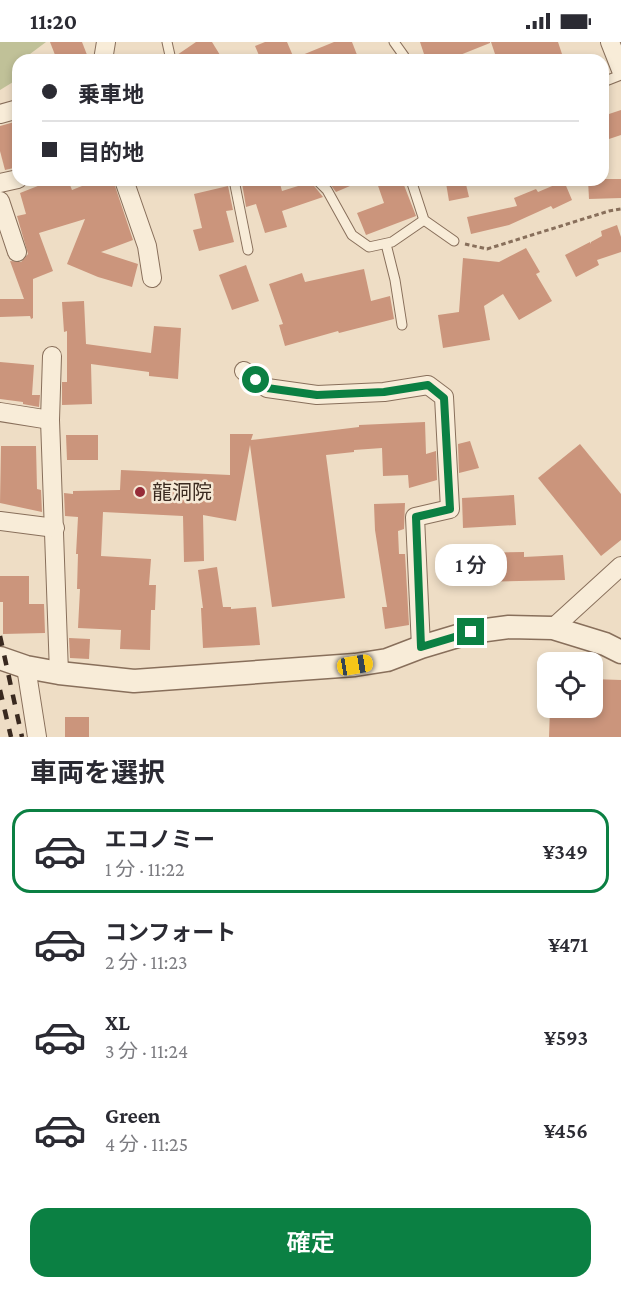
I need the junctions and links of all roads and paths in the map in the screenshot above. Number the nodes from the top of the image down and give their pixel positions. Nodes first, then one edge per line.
1 (610, 42) edge
2 (621, 70) edge
3 (126, 186) edge
4 (235, 186) edge
5 (323, 186) edge
6 (413, 186) edge
7 (0, 201) edge
8 (621, 209) edge
9 (424, 220) junction
10 (454, 241) joint
11 (386, 244) junction
12 (248, 250) dead end
13 (17, 252) dead end
14 (152, 278) dead end
15 (402, 325) dead end
16 (52, 356) dead end
17 (244, 371) dead end
18 (0, 412) edge
19 (50, 420) junction
20 (0, 521) edge
21 (55, 528) junction
22 (621, 566) edge
23 (553, 628) junction
24 (421, 647) junction
25 (621, 652) edge
26 (0, 657) edge
27 (26, 667) junction
28 (59, 673) junction
29 (37, 737) edge

1 - 2 street
3 - 14 street
4 - 12 lane
5 - 11 lane
6 - 9 lane
7 - 13 street
8 - 10 path
9 - 10 lane
9 - 11 lane
11 - 15 lane
16 - 19 street
17 - 24 street
18 - 19 street
19 - 21 street
20 - 21 street
21 - 28 street
22 - 23 street
23 - 24 street
23 - 25 street
24 - 28 street
26 - 27 street
27 - 28 street
27 - 29 street

